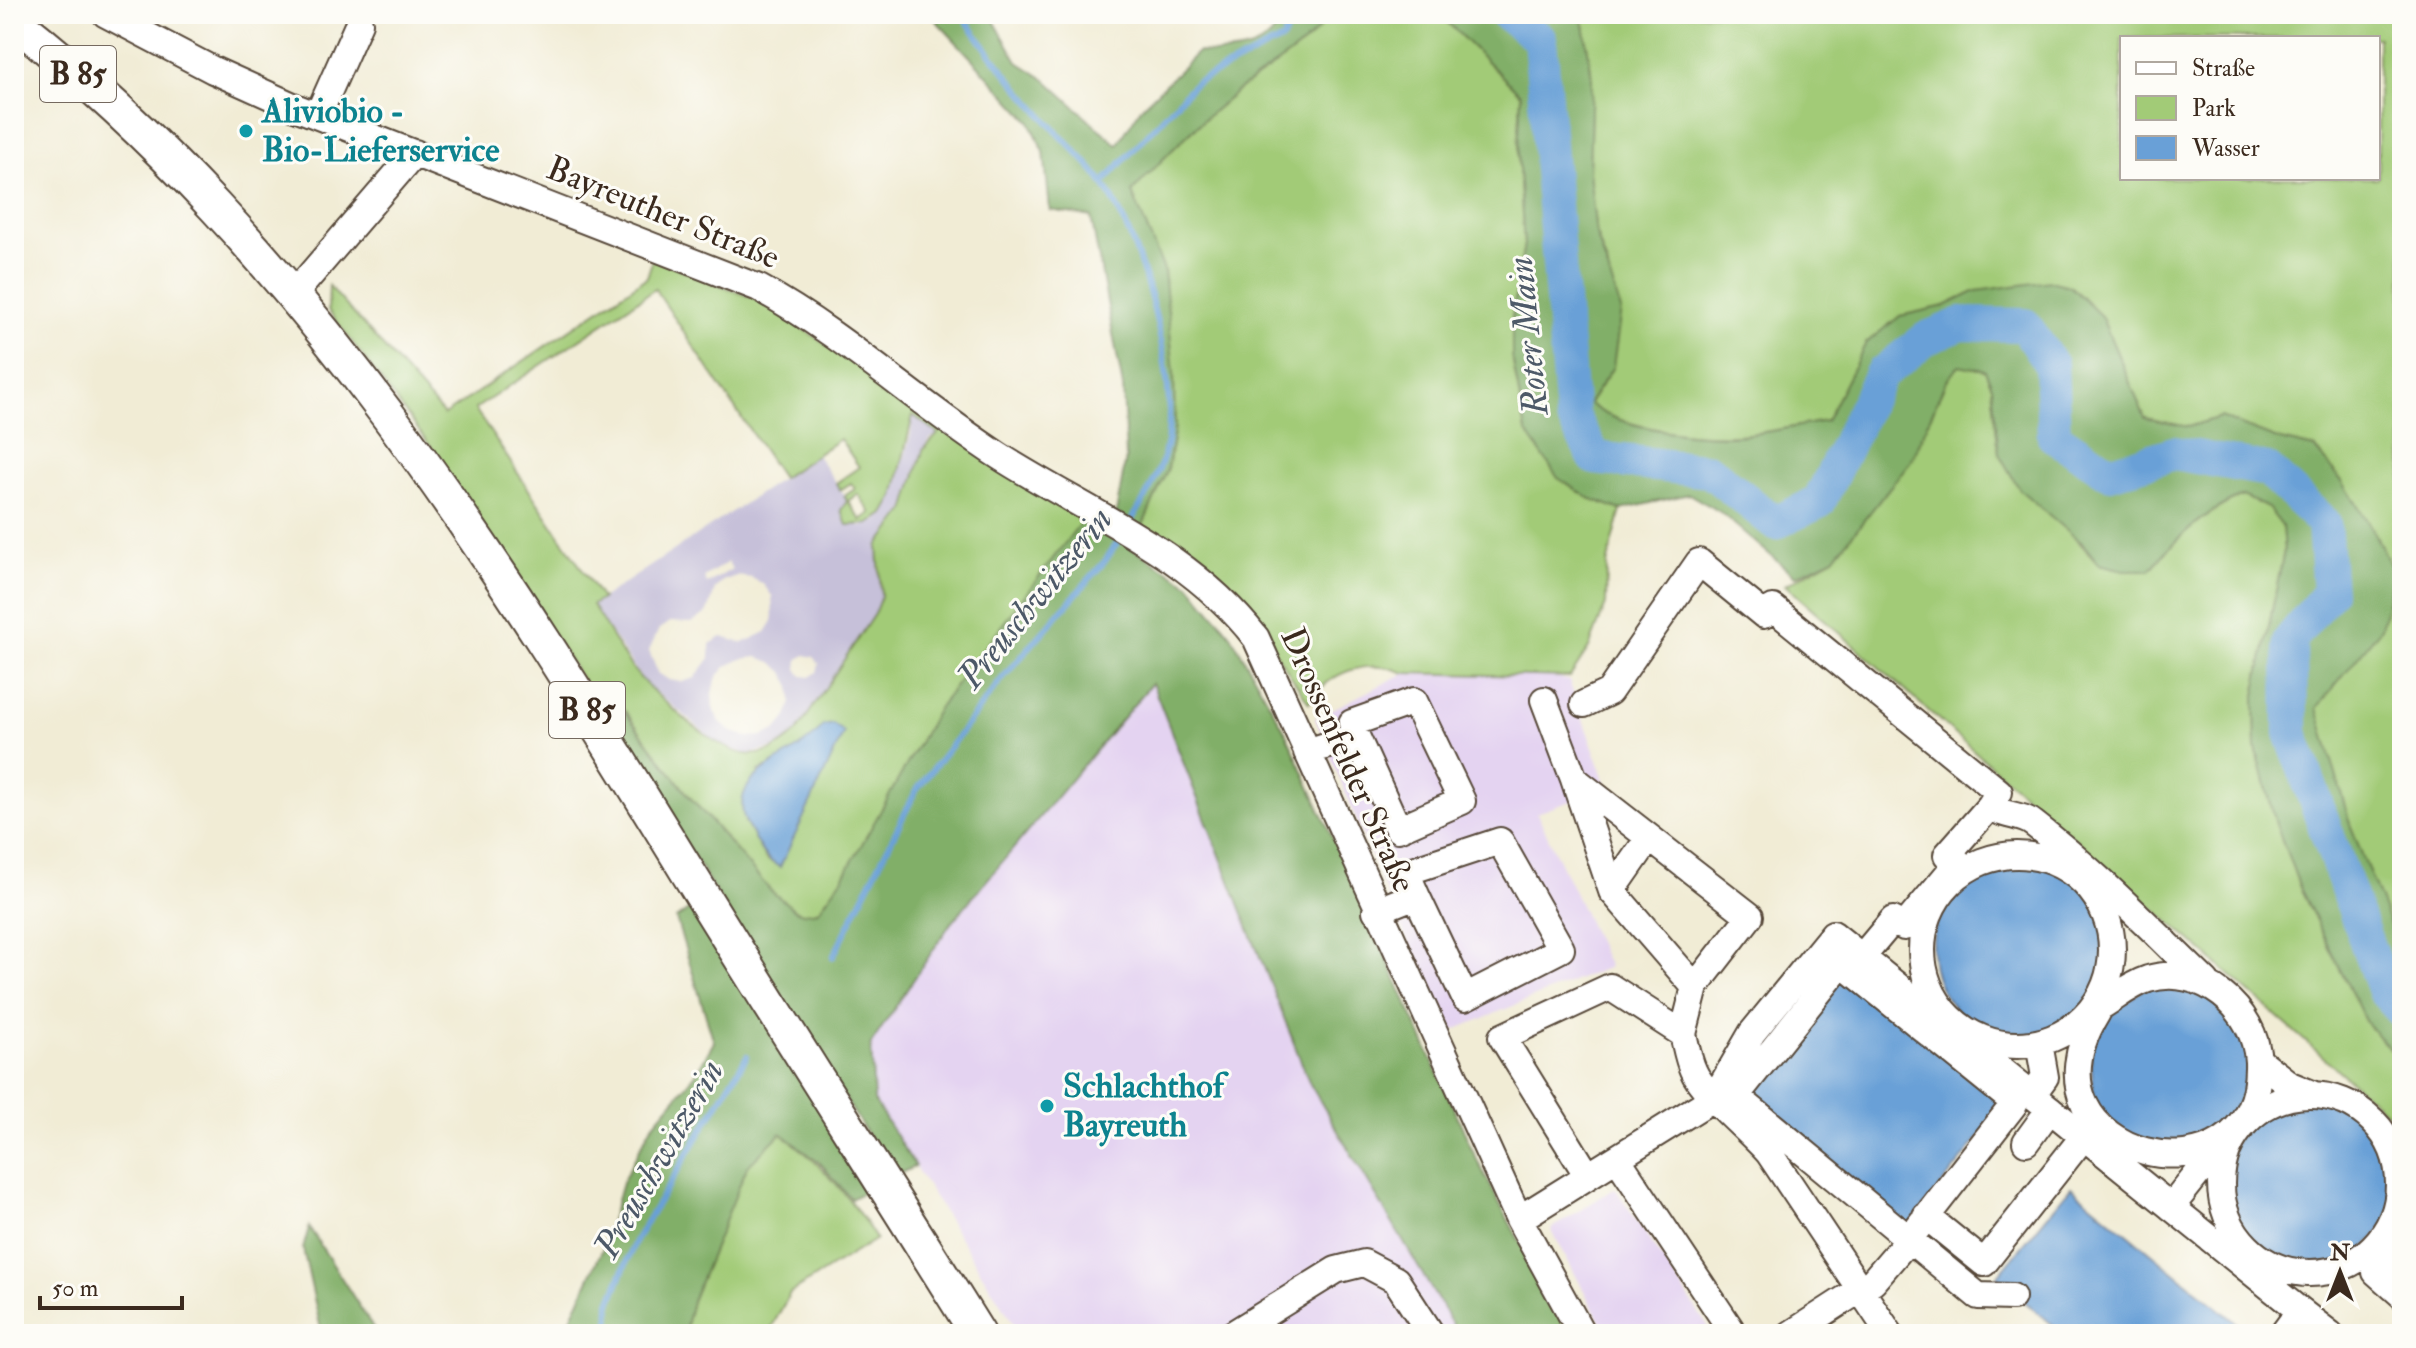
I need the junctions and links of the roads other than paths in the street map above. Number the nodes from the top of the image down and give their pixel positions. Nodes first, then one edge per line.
1 (106, 14) edge
2 (14, 21) edge
3 (359, 23) dead end
4 (318, 115) junction
5 (415, 153) junction
6 (294, 294) junction
7 (874, 366) joint
8 (1544, 700) dead end
9 (1584, 704) dead end
10 (1356, 736) junction
11 (1307, 752) junction
12 (1574, 779) junction
13 (1990, 806) junction
14 (1649, 838) junction
15 (2084, 875) junction
16 (1946, 882) junction
17 (1612, 891) junction
18 (1416, 895) junction
19 (1376, 911) junction
20 (1842, 956) junction
21 (2209, 985) junction
22 (1695, 987) junction
23 (1787, 990) junction
24 (1809, 1005) junction
25 (2096, 1009) junction
26 (1941, 1024) junction
27 (1752, 1033) junction
28 (1683, 1034) junction
29 (2039, 1043) junction
30 (1772, 1050) junction
31 (2258, 1060) junction
32 (2081, 1089) junction
33 (2312, 1094) junction
34 (1715, 1097) junction
35 (2031, 1106) junction
36 (2250, 1114) junction
37 (2026, 1142) dead end
38 (2099, 1142) junction
39 (1617, 1158) junction
40 (2208, 1163) junction
41 (2400, 1166) edge
42 (1588, 1176) junction
43 (2171, 1207) junction
44 (1926, 1216) junction
45 (1519, 1219) junction
46 (1909, 1239) junction
47 (2402, 1246) edge
48 (2237, 1249) junction
49 (2304, 1272) junction
50 (1859, 1290) junction
51 (2402, 1295) edge
52 (2012, 1297) dead end
53 (2295, 1307) junction
54 (1263, 1326) edge
55 (978, 1334) edge
56 (1233, 1334) edge
57 (1431, 1334) edge
58 (1582, 1334) edge
59 (1734, 1334) edge
60 (1791, 1334) edge
61 (1890, 1334) edge
62 (2283, 1334) edge
63 (2330, 1334) edge

1 - 4 street, Bayreuther Straße
2 - 6 main road, B 85
3 - 4 street
4 - 5 street, Bayreuther Straße
5 - 6 street
5 - 7 street, Bayreuther Straße
6 - 55 main road, B 85
7 - 11 street, Drossenfelder Straße
8 - 12 street
9 - 13 street
10 - 10 street
10 - 11 street
11 - 19 street, Drossenfelder Straße
12 - 14 street
12 - 17 street
13 - 15 street
13 - 16 street
14 - 17 street
14 - 22 street
15 - 16 street
15 - 21 street
15 - 25 street
16 - 20 street
16 - 26 street
17 - 22 street
18 - 18 street
18 - 19 street
19 - 45 street, Drossenfelder Straße
20 - 23 street
20 - 24 street
20 - 26 street
21 - 25 street
21 - 31 street
22 - 28 street
23 - 24 street
23 - 27 street
24 - 30 street
25 - 29 street
25 - 32 street
26 - 29 street
26 - 35 street
27 - 30 street
27 - 34 street
28 - 34 street
28 - 42 street
29 - 35 street
30 - 46 street
31 - 33 street
31 - 36 street
32 - 35 street
32 - 38 street
33 - 36 street
33 - 41 street
34 - 39 street
34 - 50 street
35 - 37 street
35 - 38 street
35 - 44 street
36 - 40 street
38 - 40 street
38 - 43 street
38 - 44 street
39 - 42 street
39 - 59 street
40 - 43 street
40 - 48 street
41 - 49 street
42 - 45 street
43 - 48 street
44 - 46 street
45 - 58 street, Drossenfelder Straße
46 - 50 street
46 - 52 street
47 - 51 street
48 - 49 street
48 - 53 street
49 - 53 street
50 - 60 street
50 - 61 street
53 - 62 street
53 - 63 street
54 - 56 street
54 - 57 street

